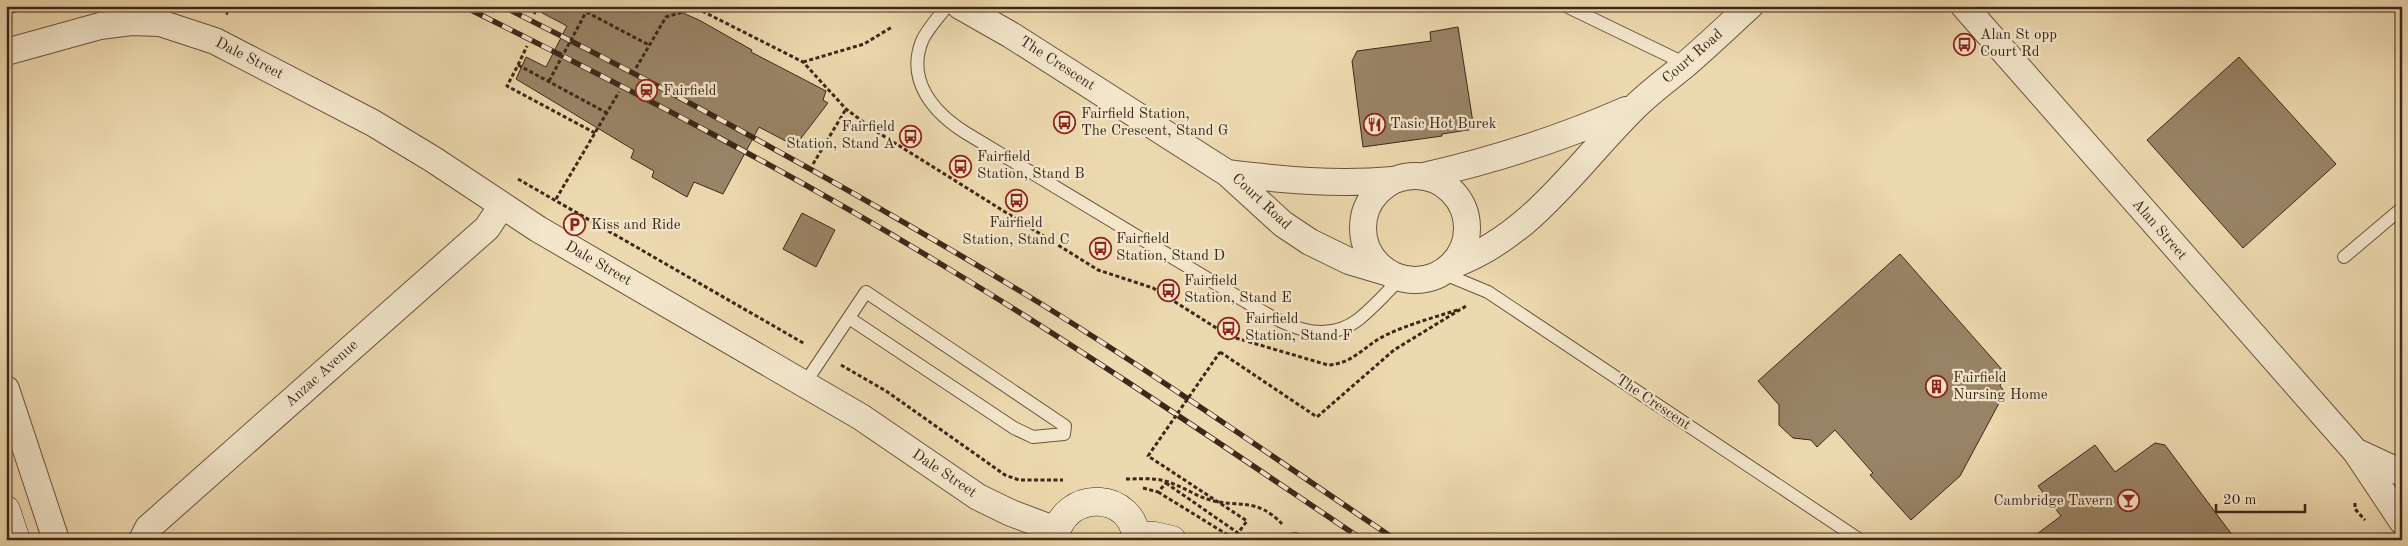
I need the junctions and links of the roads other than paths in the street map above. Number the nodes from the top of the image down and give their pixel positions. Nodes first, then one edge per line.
1 (947, 6) edge
2 (960, 6) edge
3 (1566, 6) edge
4 (1750, 6) edge
5 (1964, 6) edge
6 (6, 52) edge
7 (1686, 64) junction
8 (1636, 106) junction
9 (1227, 173) junction
10 (1424, 176) junction
11 (1393, 180) junction
12 (501, 207) junction
13 (2402, 208) edge
14 (2344, 257) dead end
15 (1447, 269) junction
16 (1393, 275) junction
17 (849, 318) junction
18 (805, 383) junction
19 (6, 389) edge
20 (2356, 452) junction
21 (2402, 473) edge
22 (6, 510) edge
23 (2402, 521) edge
24 (1055, 535) edge
25 (1136, 538) edge
26 (16, 540) edge
27 (56, 540) edge
28 (142, 540) edge
29 (1172, 540) edge
30 (1860, 540) edge

1 - 16 lane
2 - 9 street, The Crescent
3 - 7 lane
4 - 7 street, Court Road
5 - 20 street, Alan Street
6 - 12 street, Dale Street
7 - 8 street, Court Road
8 - 10 street, Court Road
8 - 15 street, Court Road
9 - 11 street, Court Road
9 - 16 street, Court Road
10 - 11 street
10 - 15 street
11 - 16 street
12 - 18 street, Dale Street
12 - 28 street, Anzac Avenue
13 - 14 lane
15 - 16 street
15 - 30 lane, The Crescent
17 - 17 lane
17 - 18 lane
18 - 24 street, Dale Street
19 - 27 street
20 - 21 street, Alan Street
20 - 23 street, Alan Street
22 - 26 main road
24 - 25 main road
25 - 29 main road

